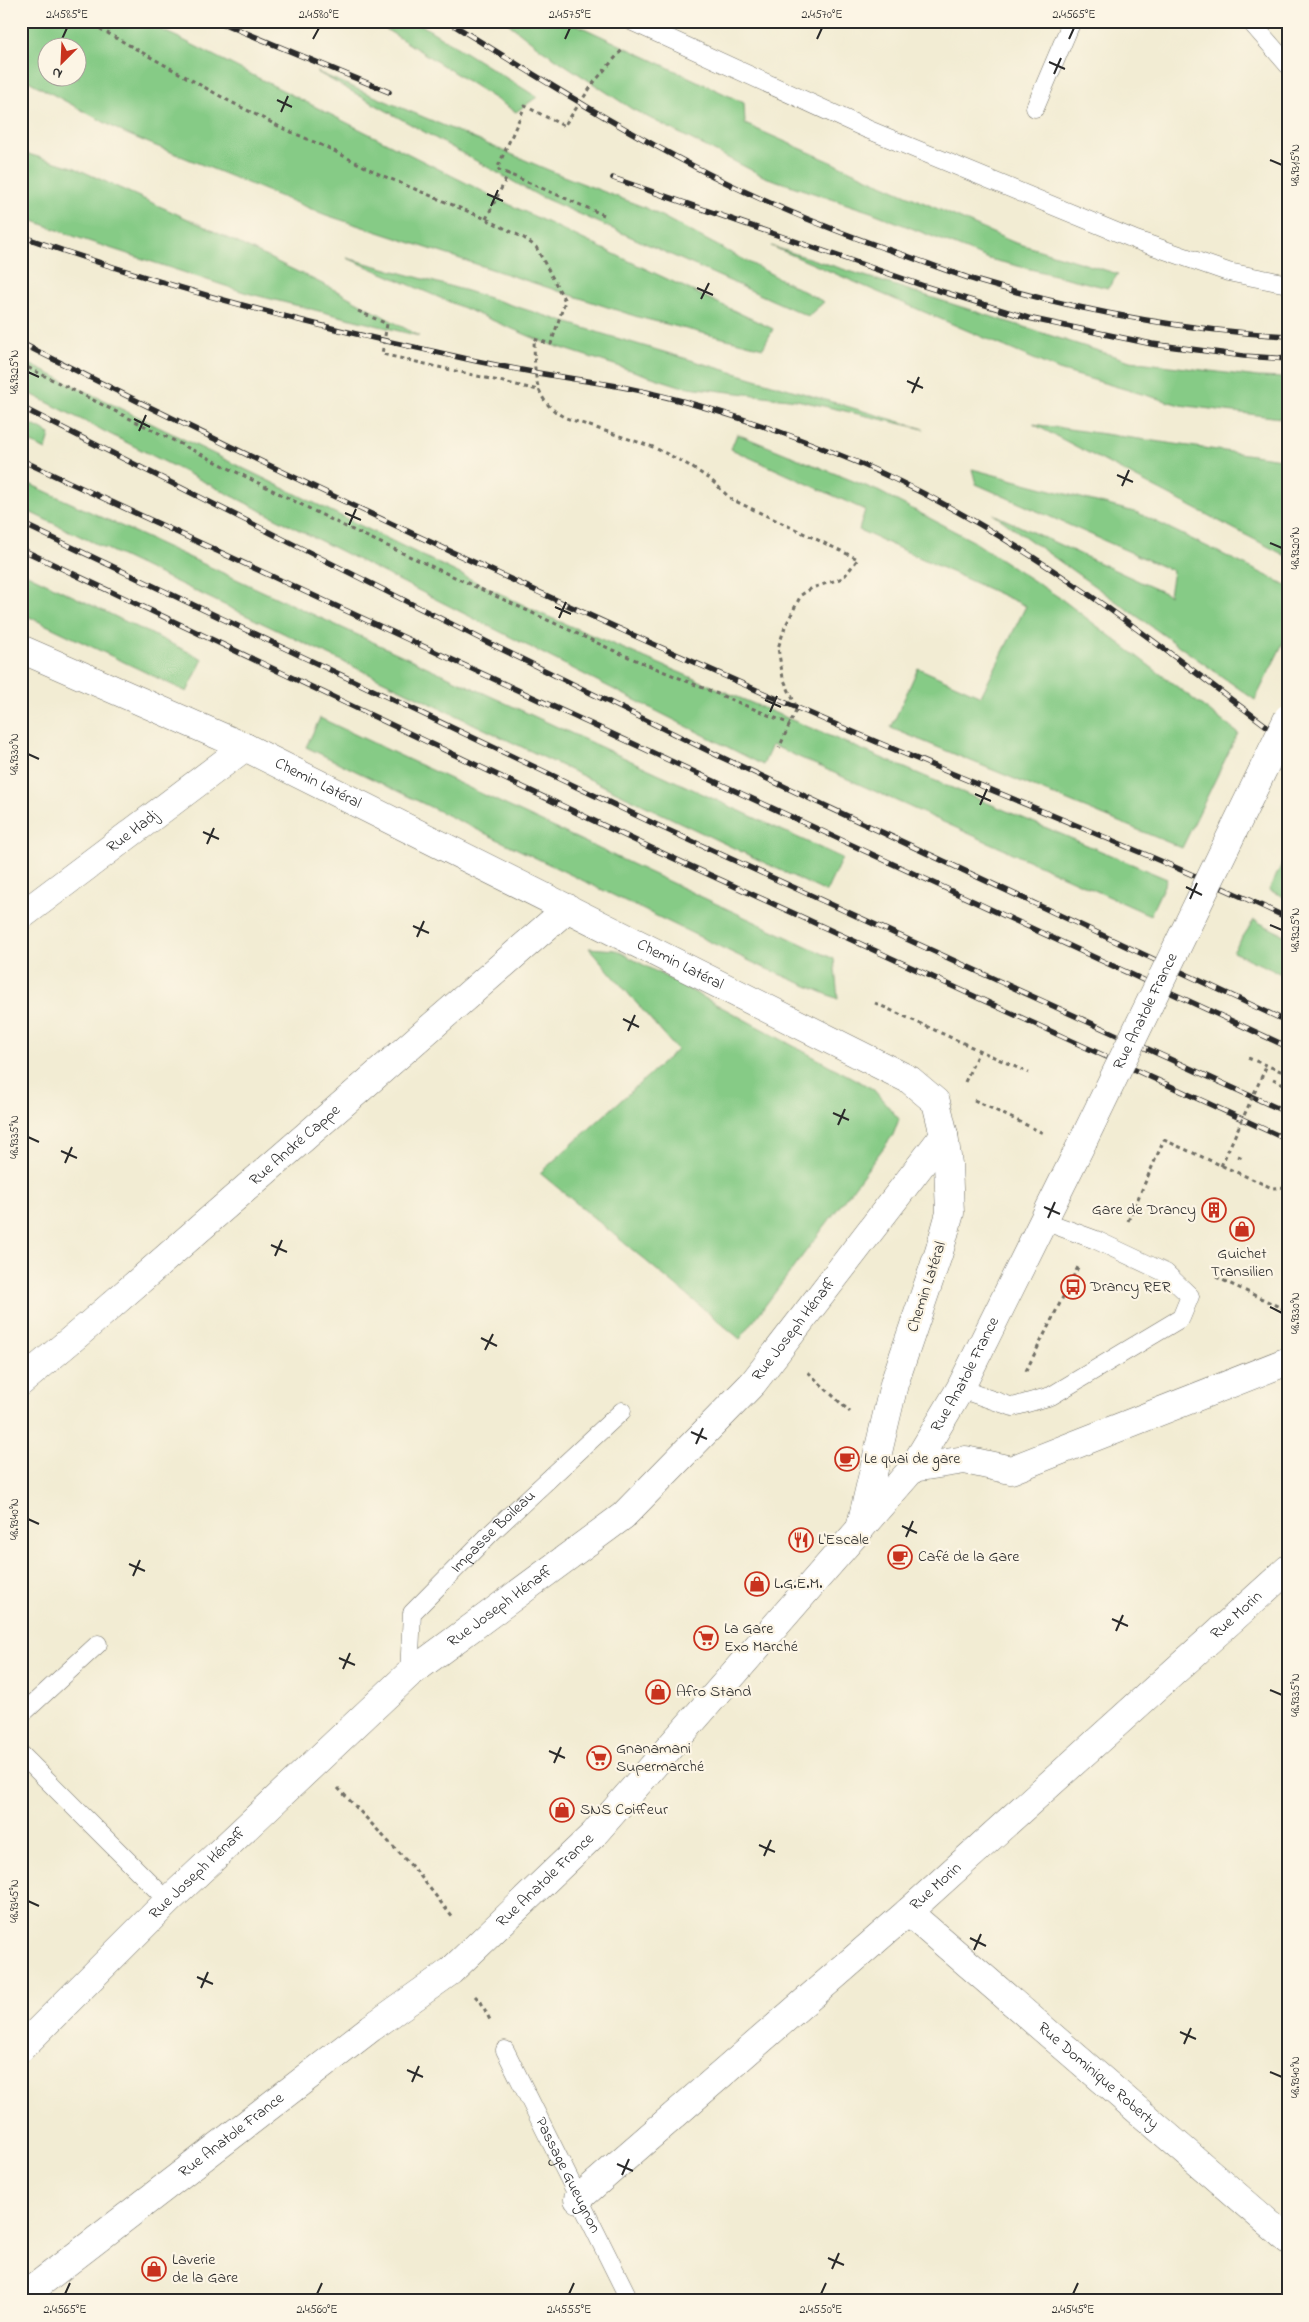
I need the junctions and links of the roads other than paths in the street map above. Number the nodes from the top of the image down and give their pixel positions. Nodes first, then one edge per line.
1 (1072, 21) edge
2 (1250, 21) edge
3 (638, 24) edge
4 (1287, 62) edge
5 (1036, 108) dead end
6 (1288, 284) edge
7 (21, 649) edge
8 (1288, 718) edge
9 (245, 747) junction
10 (568, 908) junction
11 (21, 916) edge
12 (944, 1135) junction
13 (1044, 1221) junction
14 (1288, 1361) edge
15 (21, 1382) edge
16 (960, 1390) junction
17 (622, 1411) dead end
18 (913, 1468) junction
19 (860, 1529) junction
20 (1288, 1569) edge
21 (98, 1644) dead end
22 (409, 1674) junction
23 (21, 1715) edge
24 (21, 1754) edge
25 (168, 1901) junction
26 (908, 1912) junction
27 (21, 2048) edge
28 (505, 2050) dead end
29 (578, 2198) junction
30 (1288, 2240) edge
31 (21, 2298) edge
32 (630, 2301) edge

1 - 5 lane
2 - 4 lane
3 - 6 lane
7 - 9 street, Chemin Latéral
8 - 13 street, Rue Anatole France, bridge
9 - 10 street, Chemin Latéral
9 - 11 street, Rue Hadj
10 - 12 street, Chemin Latéral
10 - 15 street, Rue André Cappe
12 - 19 street, Chemin Latéral
12 - 22 street, Rue Joseph Hénaff
13 - 16 street, Rue Anatole France
13 - 16 lane
14 - 18 street
16 - 18 street, Rue Anatole France
17 - 22 lane, Impasse Boileau
18 - 19 street, Rue Anatole France
19 - 31 street, Rue Anatole France
20 - 26 street, Rue Morin
21 - 23 lane
22 - 25 street, Rue Joseph Hénaff
24 - 25 lane
25 - 27 street, Rue Joseph Hénaff
26 - 29 street, Rue Morin
26 - 30 street, Rue Dominique Roberty
28 - 29 lane, Passage Gueugnon
29 - 32 lane, Passage Gueugnon

